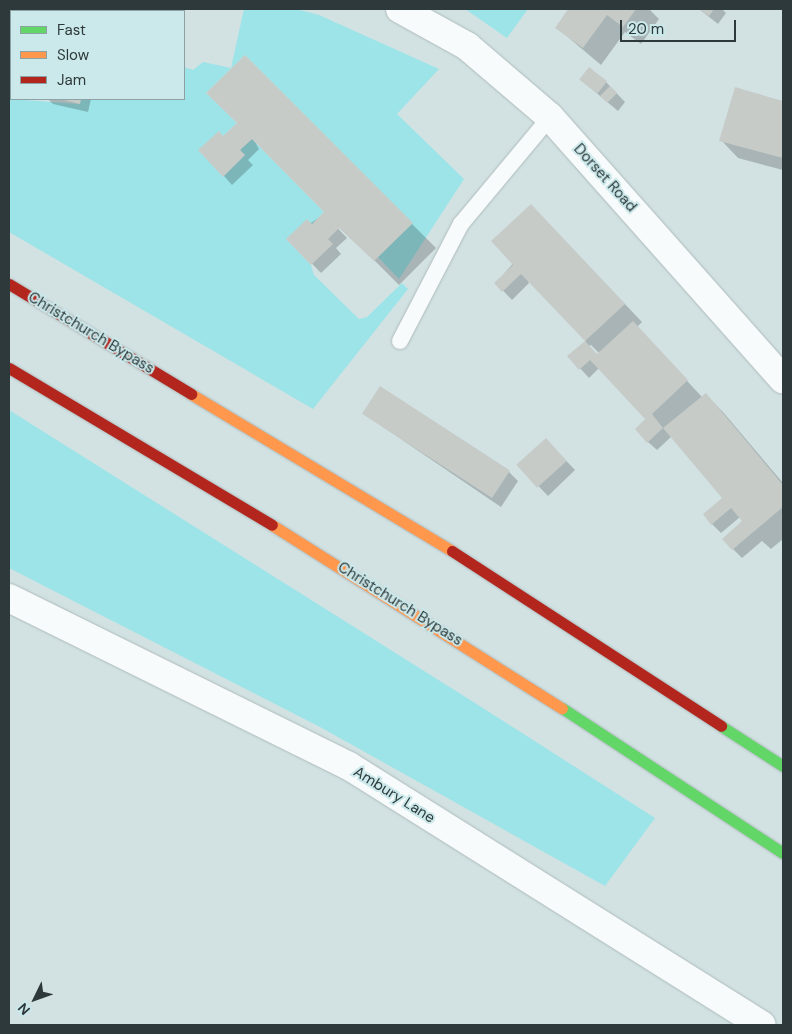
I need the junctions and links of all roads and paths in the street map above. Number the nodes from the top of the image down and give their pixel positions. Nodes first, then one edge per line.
1 (405, 10) edge
2 (550, 117) junction
3 (9, 284) edge
4 (400, 341) dead end
5 (9, 368) edge
6 (783, 379) edge
7 (9, 598) edge
8 (783, 766) edge
9 (783, 853) edge
10 (762, 1025) edge

1 - 2 street, Dorset Road
2 - 4 lane
2 - 6 street, Dorset Road
3 - 8 main road, Christchurch Bypass
5 - 9 main road, Christchurch Bypass
7 - 10 street, Ambury Lane

